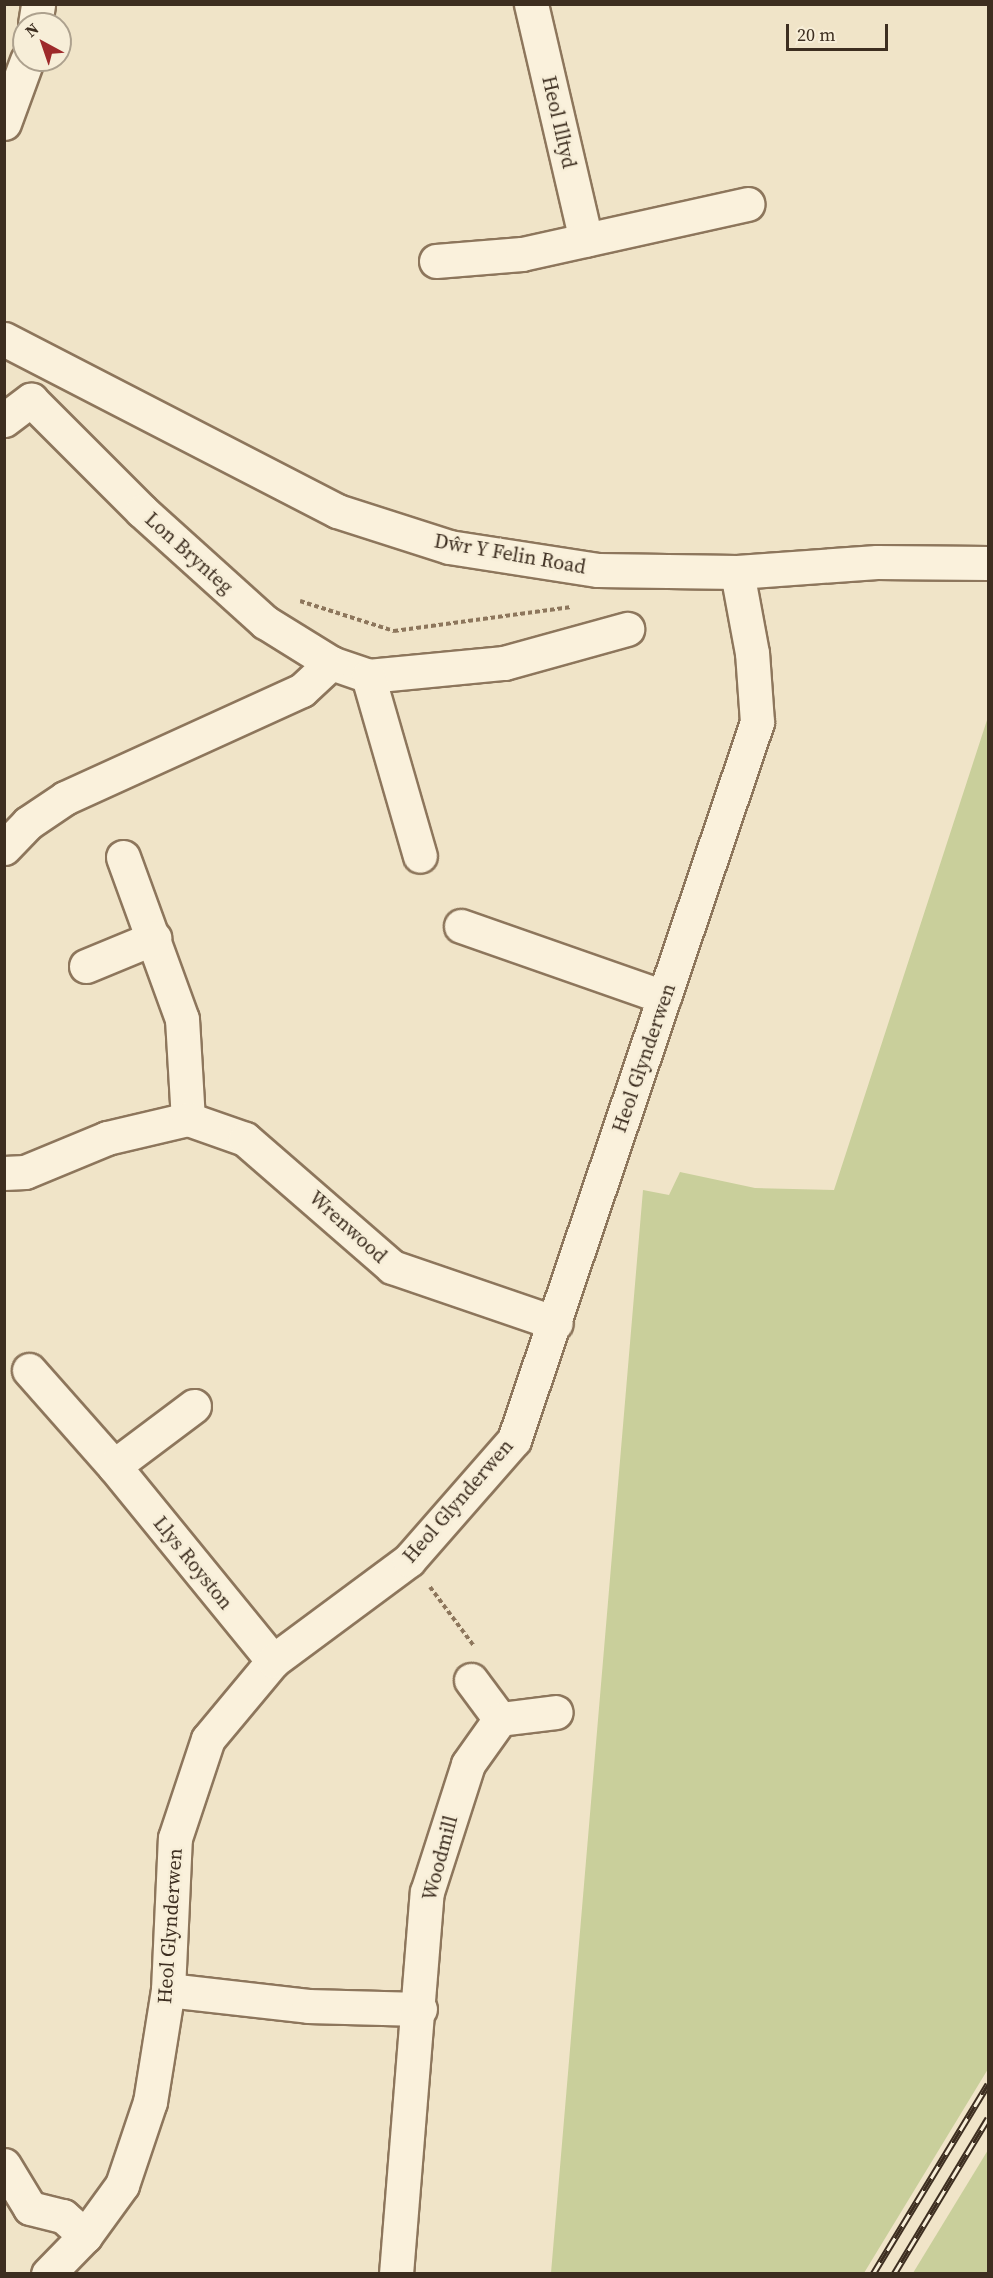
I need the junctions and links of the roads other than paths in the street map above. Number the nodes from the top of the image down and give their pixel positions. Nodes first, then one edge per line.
1 (531, 4) edge
2 (23, 72) edge
3 (4, 123) edge
4 (748, 204) dead end
5 (586, 240) junction
6 (436, 261) dead end
7 (4, 339) edge
8 (52, 365) junction
9 (31, 400) junction
10 (4, 420) edge
11 (988, 563) edge
12 (737, 572) junction
13 (627, 628) dead end
14 (331, 663) junction
15 (368, 676) junction
16 (4, 848) edge
17 (420, 856) dead end
18 (123, 857) dead end
19 (461, 926) dead end
20 (154, 938) junction
21 (86, 966) dead end
22 (664, 997) junction
23 (188, 1119) junction
24 (4, 1173) edge
25 (556, 1323) junction
26 (29, 1370) dead end
27 (194, 1406) dead end
28 (114, 1466) junction
29 (273, 1661) junction
30 (471, 1680) road end
31 (556, 1712) dead end
32 (500, 1719) junction
33 (168, 1990) junction
34 (420, 2009) junction
35 (4, 2165) edge
36 (85, 2236) junction
37 (54, 2271) edge
38 (396, 2274) edge

1 - 5 street, Heol Illtyd
2 - 3 street
4 - 5 street
5 - 6 street
7 - 8 street, Dŵr Y Felin Road
8 - 9 street
8 - 12 street, Dŵr Y Felin Road
9 - 10 street
9 - 14 street, Lon Brynteg
11 - 12 street, Dŵr Y Felin Road
12 - 22 street, Heol Glynderwen
13 - 15 street, Lon Brynteg
14 - 15 street, Lon Brynteg
14 - 16 street
15 - 17 street
18 - 20 street
19 - 22 street
20 - 21 street
20 - 23 street
22 - 25 street, Heol Glynderwen
23 - 24 street
23 - 25 street, Wrenwood
25 - 29 street, Heol Glynderwen
26 - 28 street, Llys Royston
27 - 28 street
28 - 29 street, Llys Royston
29 - 33 street, Heol Glynderwen
30 - 32 street
31 - 32 street
32 - 34 street, Woodmill
33 - 34 street
33 - 36 street, Heol Glynderwen
34 - 38 street, Woodmill
35 - 36 street
36 - 37 street, Heol Glynderwen

